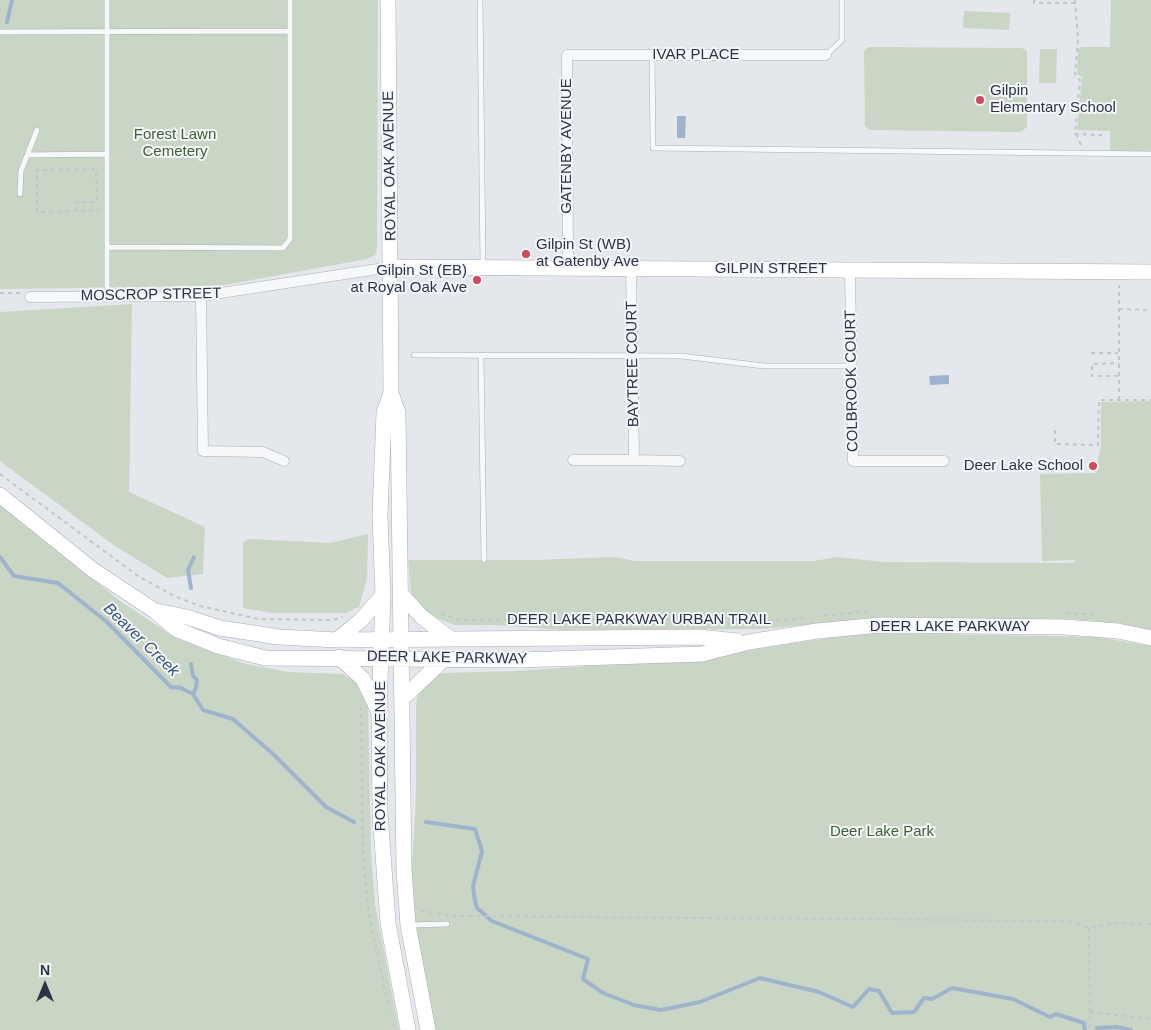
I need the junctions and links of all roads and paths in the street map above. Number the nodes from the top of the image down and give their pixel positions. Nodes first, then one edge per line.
1 (108, 0) edge
2 (290, 0) edge
3 (388, 0) edge
4 (480, 0) edge
5 (842, 0) edge
6 (1034, 0) edge
7 (1075, 2) edge
8 (290, 31) junction
9 (0, 32) edge
10 (108, 32) junction
11 (652, 54) junction
12 (567, 55) joint
13 (826, 55) joint
14 (37, 130) dead end
15 (1102, 135) dead end
16 (108, 154) junction
17 (1151, 154) edge
18 (27, 155) junction
19 (20, 194) dead end
20 (108, 210) junction
21 (76, 211) junction
22 (107, 247) junction
23 (391, 267) junction
24 (568, 267) junction
25 (483, 268) junction
26 (632, 268) junction
27 (850, 269) junction
28 (1151, 272) edge
29 (1119, 284) dead end
30 (0, 293) edge
31 (201, 296) junction
32 (30, 297) joint
33 (107, 297) junction
34 (1119, 309) junction
35 (1151, 310) edge
36 (1091, 353) dead end
37 (1119, 353) junction
38 (414, 355) dead end
39 (481, 355) junction
40 (633, 355) junction
41 (1119, 363) junction
42 (851, 366) junction
43 (1119, 376) junction
44 (392, 392) junction
45 (1119, 400) junction
46 (1151, 400) edge
47 (1055, 430) dead end
48 (573, 460) dead end
49 (634, 460) junction
50 (284, 461) dead end
51 (680, 461) dead end
52 (944, 461) dead end
53 (0, 474) edge
54 (0, 494) edge
55 (484, 560) dead end
56 (401, 594) junction
57 (383, 595) junction
58 (155, 611) junction
59 (433, 611) dead end
60 (875, 611) dead end
61 (1059, 613) dead end
62 (1097, 615) dead end
63 (347, 616) dead end
64 (822, 616) dead end
65 (805, 618) dead end
66 (1151, 638) edge
67 (451, 639) junction
68 (337, 640) junction
69 (382, 640) junction
70 (402, 640) junction
71 (749, 642) junction
72 (339, 657) junction
73 (381, 658) junction
74 (402, 658) junction
75 (444, 659) junction
76 (402, 699) junction
77 (380, 712) junction
78 (419, 910) dead end
79 (447, 924) dead end
80 (1151, 924) edge
81 (408, 925) junction
82 (1089, 928) junction
83 (1090, 1012) junction
84 (1151, 1019) edge
85 (408, 1030) edge
86 (428, 1030) edge
87 (1090, 1030) edge

1 - 10 lane
2 - 8 lane
3 - 23 main road, ROYAL OAK AVENUE
4 - 25 lane
5 - 13 lane
6 - 7 path
7 - 15 path
8 - 10 lane
8 - 22 lane
9 - 10 lane
10 - 16 lane
11 - 12 street, IVAR PLACE
11 - 13 street, IVAR PLACE
11 - 17 lane
12 - 24 street, GATENBY AVENUE
14 - 18 lane
16 - 18 lane
16 - 20 lane
18 - 19 lane
20 - 21 path
20 - 22 lane
21 - 21 path
22 - 33 lane
23 - 25 main road, GILPIN STREET
23 - 31 street, MOSCROP STREET
23 - 44 main road, ROYAL OAK AVENUE
24 - 25 main road, GILPIN STREET
24 - 26 main road, GILPIN STREET
26 - 27 main road, GILPIN STREET
26 - 40 street, BAYTREE COURT
27 - 28 main road, GILPIN STREET
27 - 42 street, COLBROOK COURT
29 - 34 path
30 - 32 path
31 - 33 street, MOSCROP STREET
31 - 50 street
32 - 33 street, MOSCROP STREET
34 - 35 path
34 - 37 path
36 - 37 path
37 - 41 path
38 - 39 lane
39 - 40 lane
39 - 55 lane
40 - 42 lane
40 - 49 street, BAYTREE COURT
41 - 43 path
41 - 43 path
42 - 52 street, COLBROOK COURT
43 - 45 path
44 - 56 main road, ROYAL OAK AVENUE
44 - 57 main road, ROYAL OAK AVENUE
45 - 46 path
45 - 47 path
48 - 49 street
49 - 51 street
53 - 63 path
54 - 58 main road, DEER LAKE PARKWAY
56 - 67 main road
56 - 70 main road, ROYAL OAK AVENUE
57 - 68 main road
57 - 69 main road, ROYAL OAK AVENUE
58 - 68 main road, DEER LAKE PARKWAY
58 - 72 main road, DEER LAKE PARKWAY
59 - 65 path, DEER LAKE PARKWAY URBAN TRAIL
60 - 64 path
61 - 62 path
66 - 71 main road, DEER LAKE PARKWAY
67 - 70 main road, DEER LAKE PARKWAY
67 - 71 main road, DEER LAKE PARKWAY
68 - 69 main road, DEER LAKE PARKWAY
69 - 70 main road, DEER LAKE PARKWAY
69 - 73 main road, ROYAL OAK AVENUE
70 - 74 main road, ROYAL OAK AVENUE
71 - 75 main road, DEER LAKE PARKWAY
72 - 73 main road, DEER LAKE PARKWAY
72 - 77 main road
73 - 74 main road, DEER LAKE PARKWAY
73 - 77 main road, ROYAL OAK AVENUE
74 - 75 main road, DEER LAKE PARKWAY
74 - 76 main road, ROYAL OAK AVENUE
75 - 76 main road
76 - 81 main road, ROYAL OAK AVENUE
77 - 85 main road, ROYAL OAK AVENUE
78 - 82 path
79 - 81 lane
80 - 82 path
81 - 86 main road, ROYAL OAK AVENUE
82 - 83 path
83 - 84 path
83 - 87 path

